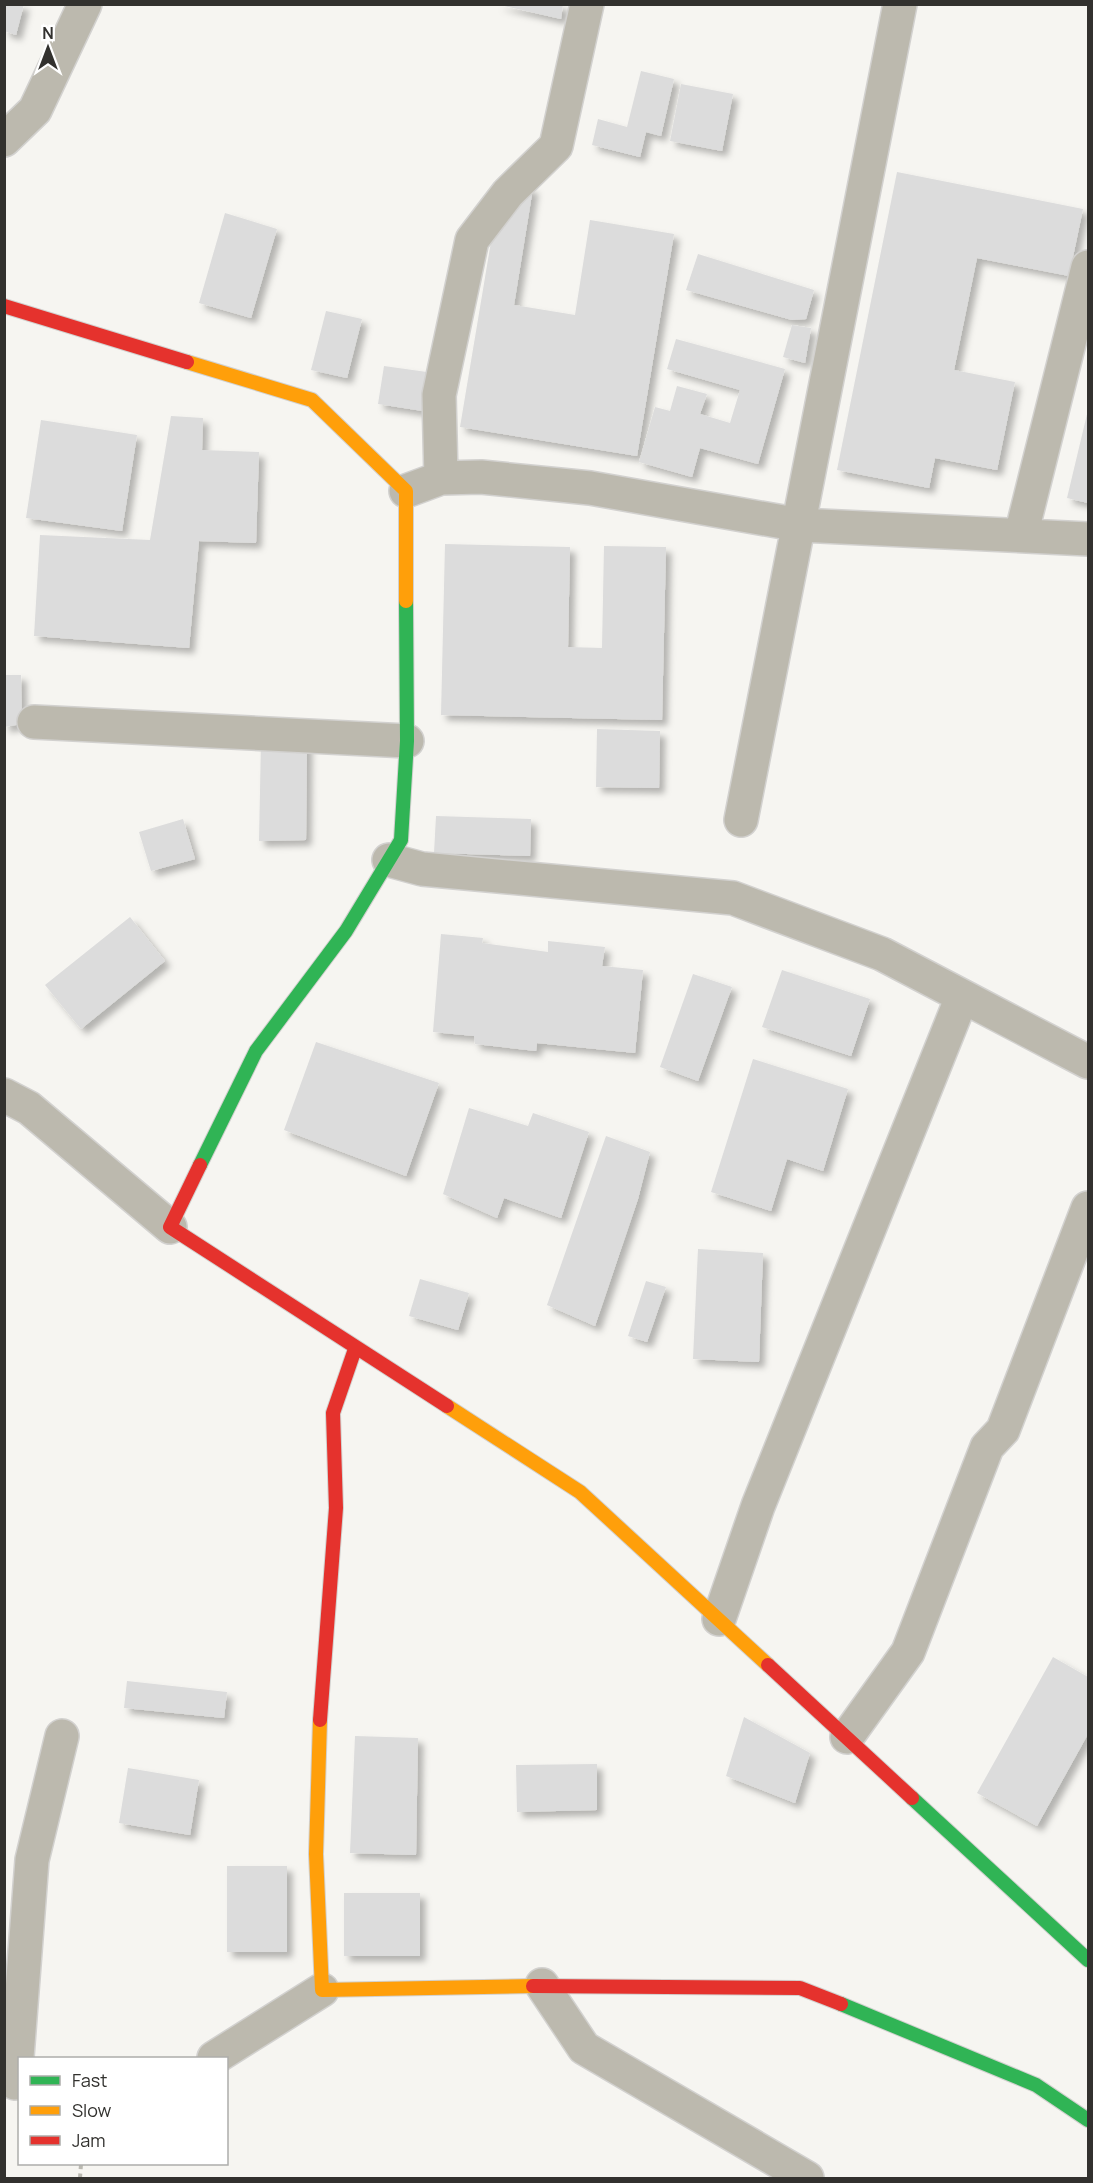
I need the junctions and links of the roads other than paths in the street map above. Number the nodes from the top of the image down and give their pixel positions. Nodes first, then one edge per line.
1 (85, 4) edge
2 (587, 4) edge
3 (900, 4) edge
4 (4, 140) edge
5 (1089, 267) edge
6 (4, 306) edge
7 (441, 478) junction
8 (406, 491) junction
9 (800, 525) junction
10 (1021, 535) junction
11 (1089, 539) edge
12 (34, 722) dead end
13 (407, 741) junction
14 (741, 820) dead end
15 (389, 860) junction
16 (962, 997) junction
17 (1089, 1062) edge
18 (4, 1095) edge
19 (1089, 1208) edge
20 (170, 1227) junction
21 (355, 1349) junction
22 (719, 1619) junction
23 (62, 1736) dead end
24 (847, 1737) junction
25 (1089, 1960) edge
26 (542, 1985) junction
27 (322, 1990) junction
28 (216, 2057) edge
29 (13, 2083) edge
30 (1089, 2120) edge
31 (807, 2178) edge

1 - 4 street
2 - 7 street
3 - 9 street
5 - 10 street
6 - 8 street
7 - 8 street
7 - 9 street
8 - 13 street
9 - 10 street
9 - 14 street
10 - 11 street
12 - 13 street
13 - 15 street
15 - 16 street
15 - 20 street
16 - 17 street
16 - 22 street
18 - 20 street
19 - 24 street
20 - 21 street
21 - 22 street
21 - 27 street
22 - 24 street
23 - 29 street
24 - 25 street
26 - 27 street
26 - 30 street
26 - 31 street
27 - 28 street

